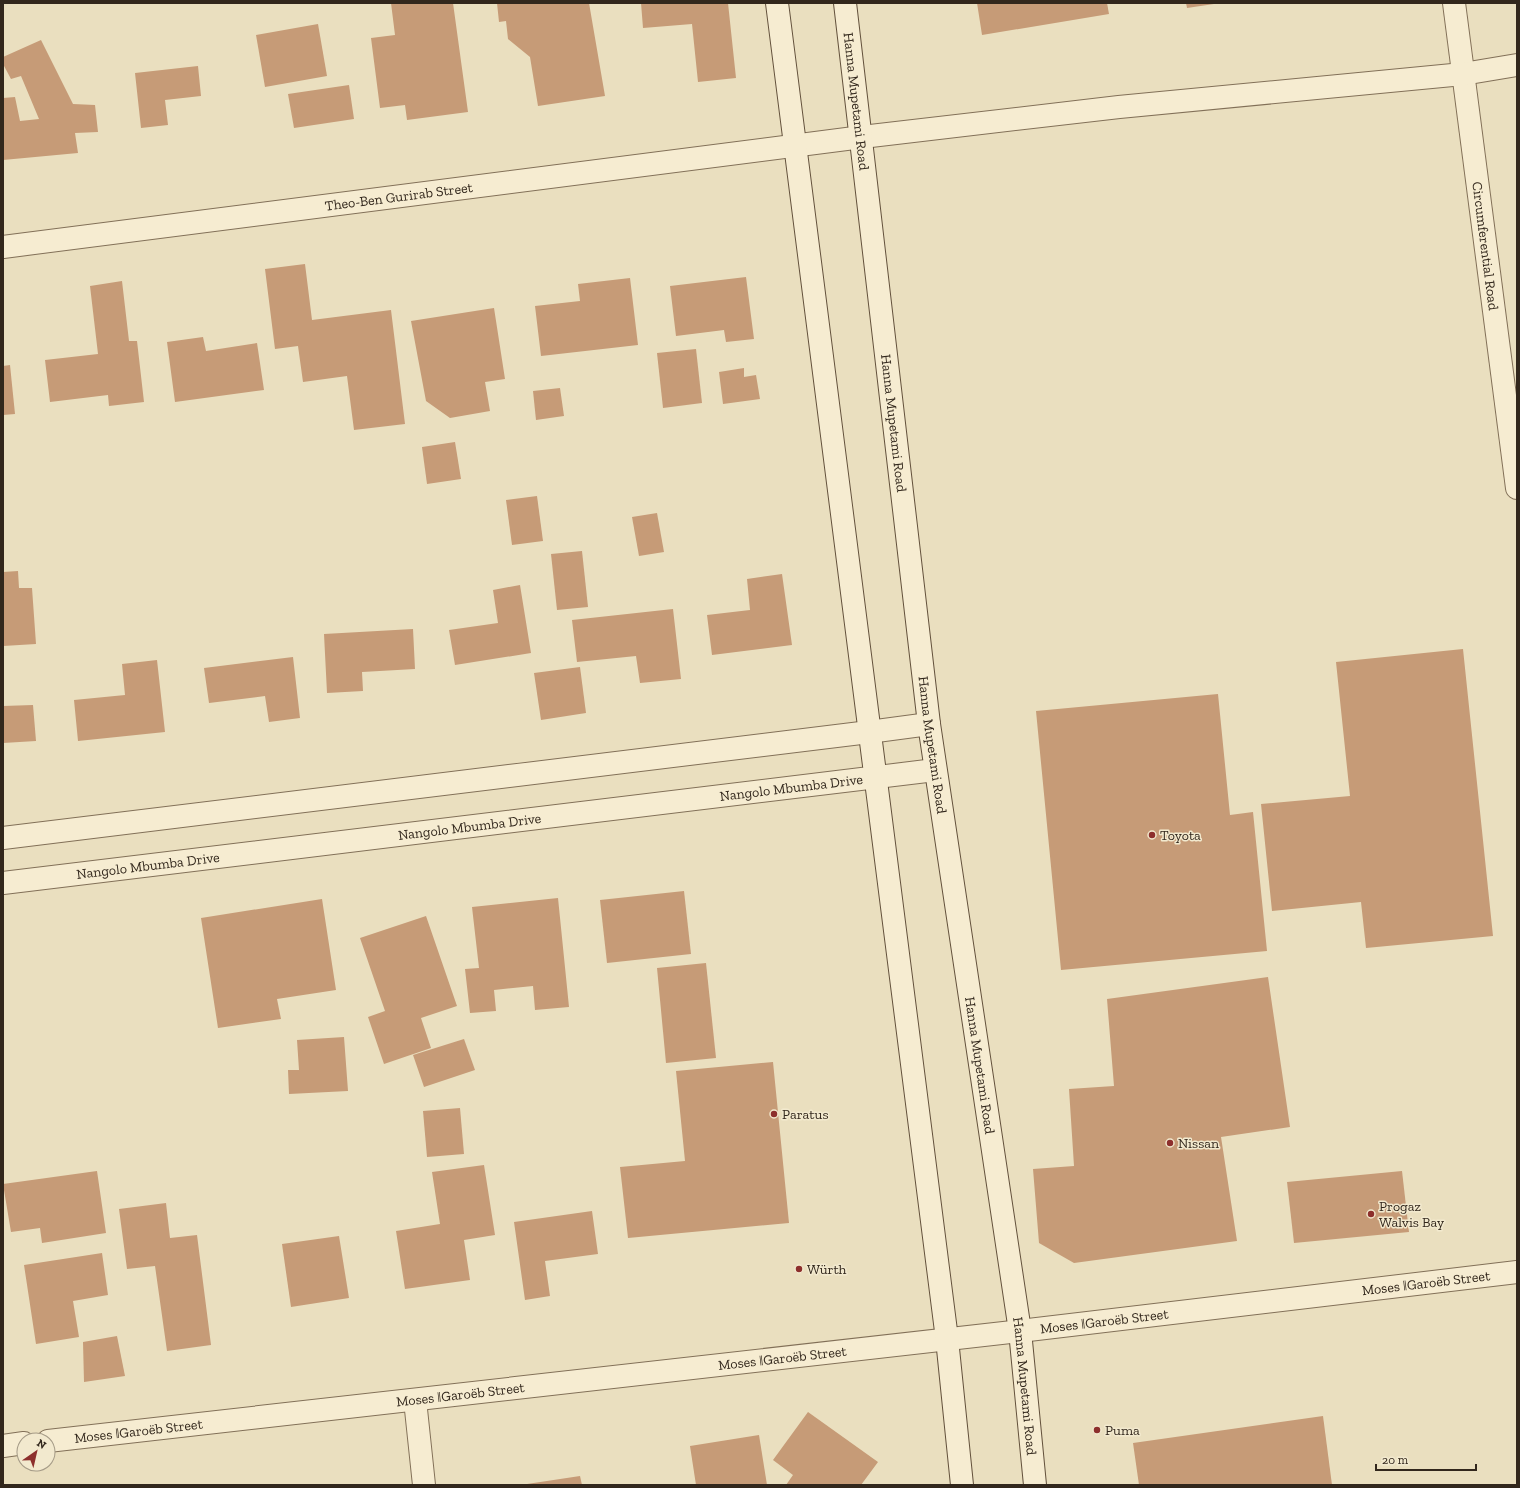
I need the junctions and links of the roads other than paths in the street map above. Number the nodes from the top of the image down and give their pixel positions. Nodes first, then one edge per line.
1 (777, 3) edge
2 (845, 3) edge
3 (1454, 3) edge
4 (1517, 65) edge
5 (1463, 74) junction
6 (862, 137) junction
7 (794, 145) junction
8 (3, 248) edge
9 (1517, 488) edge
10 (929, 724) junction
11 (869, 732) junction
12 (935, 770) junction
13 (875, 777) junction
14 (3, 838) edge
15 (3, 883) edge
16 (1517, 1272) edge
17 (1020, 1331) junction
18 (947, 1339) junction
19 (415, 1400) junction
20 (56, 1440) edge
21 (16, 1444) edge
22 (3, 1446) edge
23 (424, 1485) edge
24 (962, 1485) edge
25 (1035, 1485) edge

1 - 7 street
2 - 6 street, Hanna Mupetami Road
3 - 5 street, Circumferential Road
4 - 5 street, Theo-Ben Gurirab Street
5 - 6 street, Theo-Ben Gurirab Street
5 - 9 street, Circumferential Road
6 - 7 street, Theo-Ben Gurirab Street
6 - 10 street, Hanna Mupetami Road
7 - 8 street, Theo-Ben Gurirab Street
7 - 11 street
10 - 11 street
10 - 12 street, Hanna Mupetami Road
11 - 13 street
11 - 14 street
12 - 13 street, Nangolo Mbumba Drive
12 - 17 street, Hanna Mupetami Road
13 - 15 street, Nangolo Mbumba Drive
13 - 18 street
16 - 17 street, Moses ǁGaroëb Street
17 - 18 street, Moses ǁGaroëb Street
17 - 25 street, Hanna Mupetami Road
18 - 19 street, Moses ǁGaroëb Street
18 - 24 street
19 - 20 street, Moses ǁGaroëb Street
19 - 23 street
21 - 22 street

